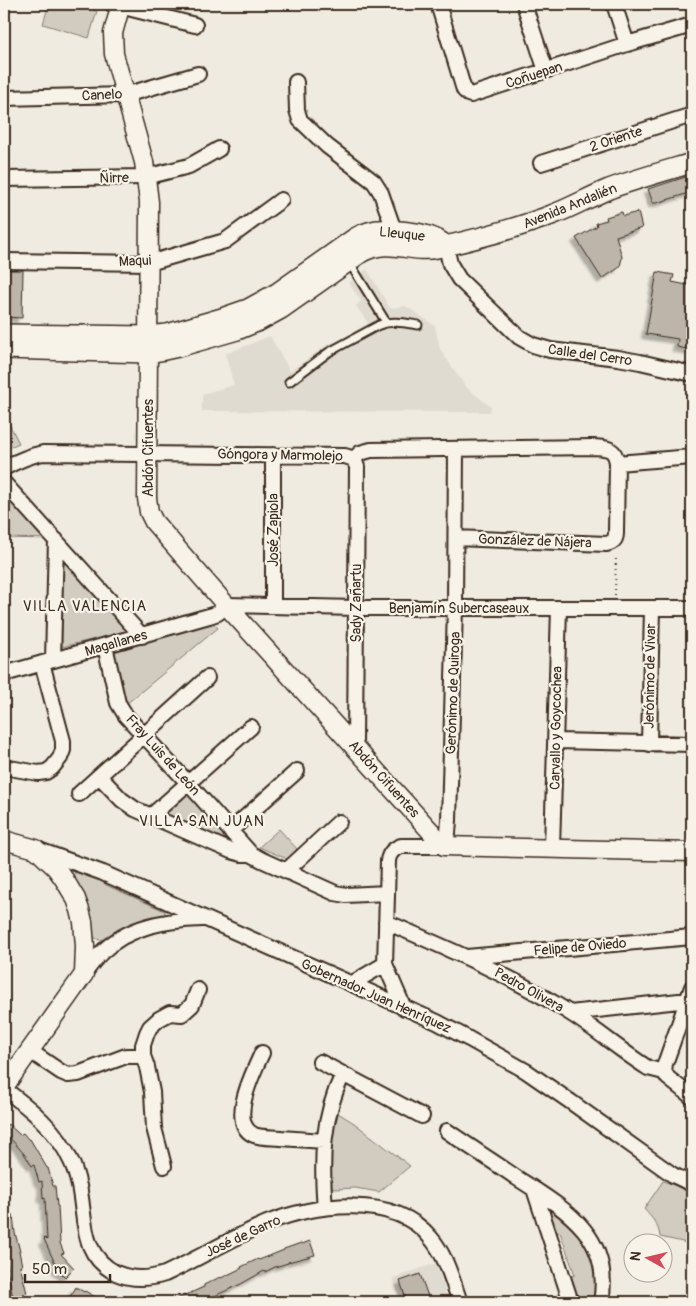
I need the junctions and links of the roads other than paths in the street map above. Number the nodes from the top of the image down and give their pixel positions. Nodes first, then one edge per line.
1 (118, 4) edge
2 (438, 4) edge
3 (524, 4) edge
4 (614, 4) edge
5 (195, 25) dead end
6 (692, 25) edge
7 (627, 44) junction
8 (546, 71) junction
9 (198, 74) dead end
10 (296, 82) dead end
11 (125, 95) junction
12 (4, 98) edge
13 (692, 115) edge
14 (219, 149) dead end
15 (540, 163) dead end
16 (692, 163) edge
17 (146, 177) junction
18 (4, 179) edge
19 (281, 200) dead end
20 (394, 230) junction
21 (446, 246) junction
22 (4, 261) edge
23 (348, 262) junction
24 (149, 263) junction
25 (252, 316) junction
26 (386, 322) junction
27 (418, 325) dead end
28 (4, 334) edge
29 (148, 344) junction
30 (4, 349) edge
31 (692, 374) edge
32 (289, 382) dead end
33 (456, 449) junction
34 (147, 454) junction
35 (273, 455) junction
36 (615, 457) junction
37 (692, 457) edge
38 (354, 459) junction
39 (4, 468) edge
40 (4, 483) edge
41 (456, 538) junction
42 (56, 540) junction
43 (226, 605) junction
44 (273, 606) junction
45 (356, 608) junction
46 (455, 608) junction
47 (559, 608) junction
48 (652, 608) junction
49 (692, 608) edge
50 (142, 636) junction
51 (105, 646) junction
52 (47, 662) junction
53 (4, 674) edge
54 (207, 678) dead end
55 (251, 727) dead end
56 (144, 735) junction
57 (555, 741) junction
58 (649, 744) junction
59 (692, 744) edge
60 (355, 747) junction
61 (4, 766) edge
62 (297, 771) dead end
63 (99, 776) junction
64 (188, 783) junction
65 (79, 794) dead end
66 (151, 816) junction
67 (339, 822) dead end
68 (230, 831) junction
69 (4, 840) edge
70 (444, 846) junction
71 (552, 848) junction
72 (36, 849) junction
73 (692, 852) edge
74 (251, 854) junction
75 (286, 871) junction
76 (387, 893) junction
77 (206, 919) junction
78 (386, 922) junction
79 (692, 937) edge
80 (467, 957) junction
81 (385, 964) junction
82 (84, 974) junction
83 (351, 984) junction
84 (692, 986) edge
85 (198, 990) dead end
86 (688, 1000) junction
87 (404, 1008) junction
88 (570, 1013) junction
89 (30, 1050) junction
90 (262, 1053) dead end
91 (143, 1056) junction
92 (320, 1062) dead end
93 (664, 1072) junction
94 (342, 1074) junction
95 (4, 1088) edge
96 (692, 1097) edge
97 (422, 1116) dead end
98 (447, 1131) dead end
99 (324, 1141) junction
100 (164, 1166) dead end
101 (692, 1184) edge
102 (534, 1189) junction
103 (325, 1208) junction
104 (460, 1302) edge
105 (571, 1302) edge
106 (601, 1302) edge

1 - 5 street
1 - 11 street, Abdón Cifuentes
2 - 8 street, Coñuepan
3 - 8 street
4 - 7 street
6 - 7 street, Coñuepan
7 - 8 street, Coñuepan
9 - 11 street, Canelo
10 - 20 street
11 - 12 street, Canelo
11 - 17 street, Abdón Cifuentes
13 - 15 street, 2 Oriente
14 - 17 street, Ñirre
16 - 21 main road, Avenida Andalién
17 - 18 street, Ñirre
17 - 24 street, Abdón Cifuentes
19 - 24 street, Maqui
20 - 21 main road, Lleuque
20 - 25 main road, Lleuque
21 - 23 main road, Lleuque
21 - 31 street, Calle del Cerro
22 - 24 street, Maqui
23 - 25 main road, Lleuque
23 - 26 lane
24 - 29 street, Abdón Cifuentes
25 - 29 main road, Lleuque
26 - 27 lane
26 - 32 lane
28 - 29 main road
29 - 30 main road
29 - 34 street, Abdón Cifuentes
33 - 36 street, Góngora y Marmolejo
33 - 38 street, Góngora y Marmolejo
33 - 41 street, Gerónimo de Quiroga
34 - 35 street, Góngora y Marmolejo
34 - 39 street, Góngora y Marmolejo
34 - 43 street, Abdón Cifuentes
35 - 38 street, Góngora y Marmolejo
35 - 44 street, José Zapiola
36 - 37 street, Góngora y Marmolejo
36 - 41 street, González de Nájera
38 - 45 street, Sady Zañartu
40 - 42 street
41 - 46 street, Gerónimo de Quiroga
42 - 50 street
42 - 52 street
43 - 44 street, Benjamín Subercaseaux
43 - 50 street, Magallanes
43 - 60 street, Abdón Cifuentes
44 - 45 street, Benjamín Subercaseaux
45 - 46 street, Benjamín Subercaseaux
45 - 60 street, Sady Zañartu
46 - 47 street, Benjamín Subercaseaux
46 - 70 street, Gerónimo de Quiroga
47 - 48 street, Benjamín Subercaseaux
47 - 57 street, Carvallo y Goycochea
48 - 49 street, Benjamín Subercaseaux
48 - 58 street, Jerónimo de Vivar
50 - 51 street, Magallanes
51 - 52 street, Magallanes
51 - 56 street, Fray Luis de León
52 - 53 street, Magallanes
52 - 61 street
54 - 56 street
55 - 64 street
56 - 63 street
56 - 64 street, Fray Luis de León
57 - 58 street, Jerónimo de Vivar
57 - 71 street, Carvallo y Goycochea
58 - 59 street, Jerónimo de Vivar
60 - 70 street, Abdón Cifuentes
62 - 68 street
63 - 65 street
63 - 66 street
64 - 66 street
64 - 68 street, Fray Luis de León
66 - 74 street
67 - 75 street
68 - 74 street, Fray Luis de León
69 - 72 street, Gobernador Juan Henríquez
70 - 71 street
70 - 76 street
71 - 73 street
72 - 77 street, Gobernador Juan Henríquez
72 - 82 street, Gobernador Juan Henríquez
74 - 75 street, Fray Luis de León
75 - 76 street, Fray Luis de León
76 - 78 street
77 - 82 street
77 - 83 street, Gobernador Juan Henríquez
78 - 80 street, Pedro Olivera
78 - 81 street
79 - 80 street, Felipe de Oviedo
80 - 88 street, Pedro Olivera
81 - 83 street
81 - 87 street
82 - 89 street
83 - 87 street, Gobernador Juan Henríquez
84 - 86 street
85 - 91 street
86 - 88 street
86 - 93 street
87 - 101 street, Gobernador Juan Henríquez
88 - 93 street, Pedro Olivera
89 - 91 street
89 - 95 street
90 - 99 street
91 - 100 street
92 - 94 street
93 - 96 street
94 - 97 street
94 - 99 street
95 - 103 street, José de Garro
98 - 102 street
99 - 103 street
102 - 105 street
102 - 106 street
103 - 104 street, José de Garro

